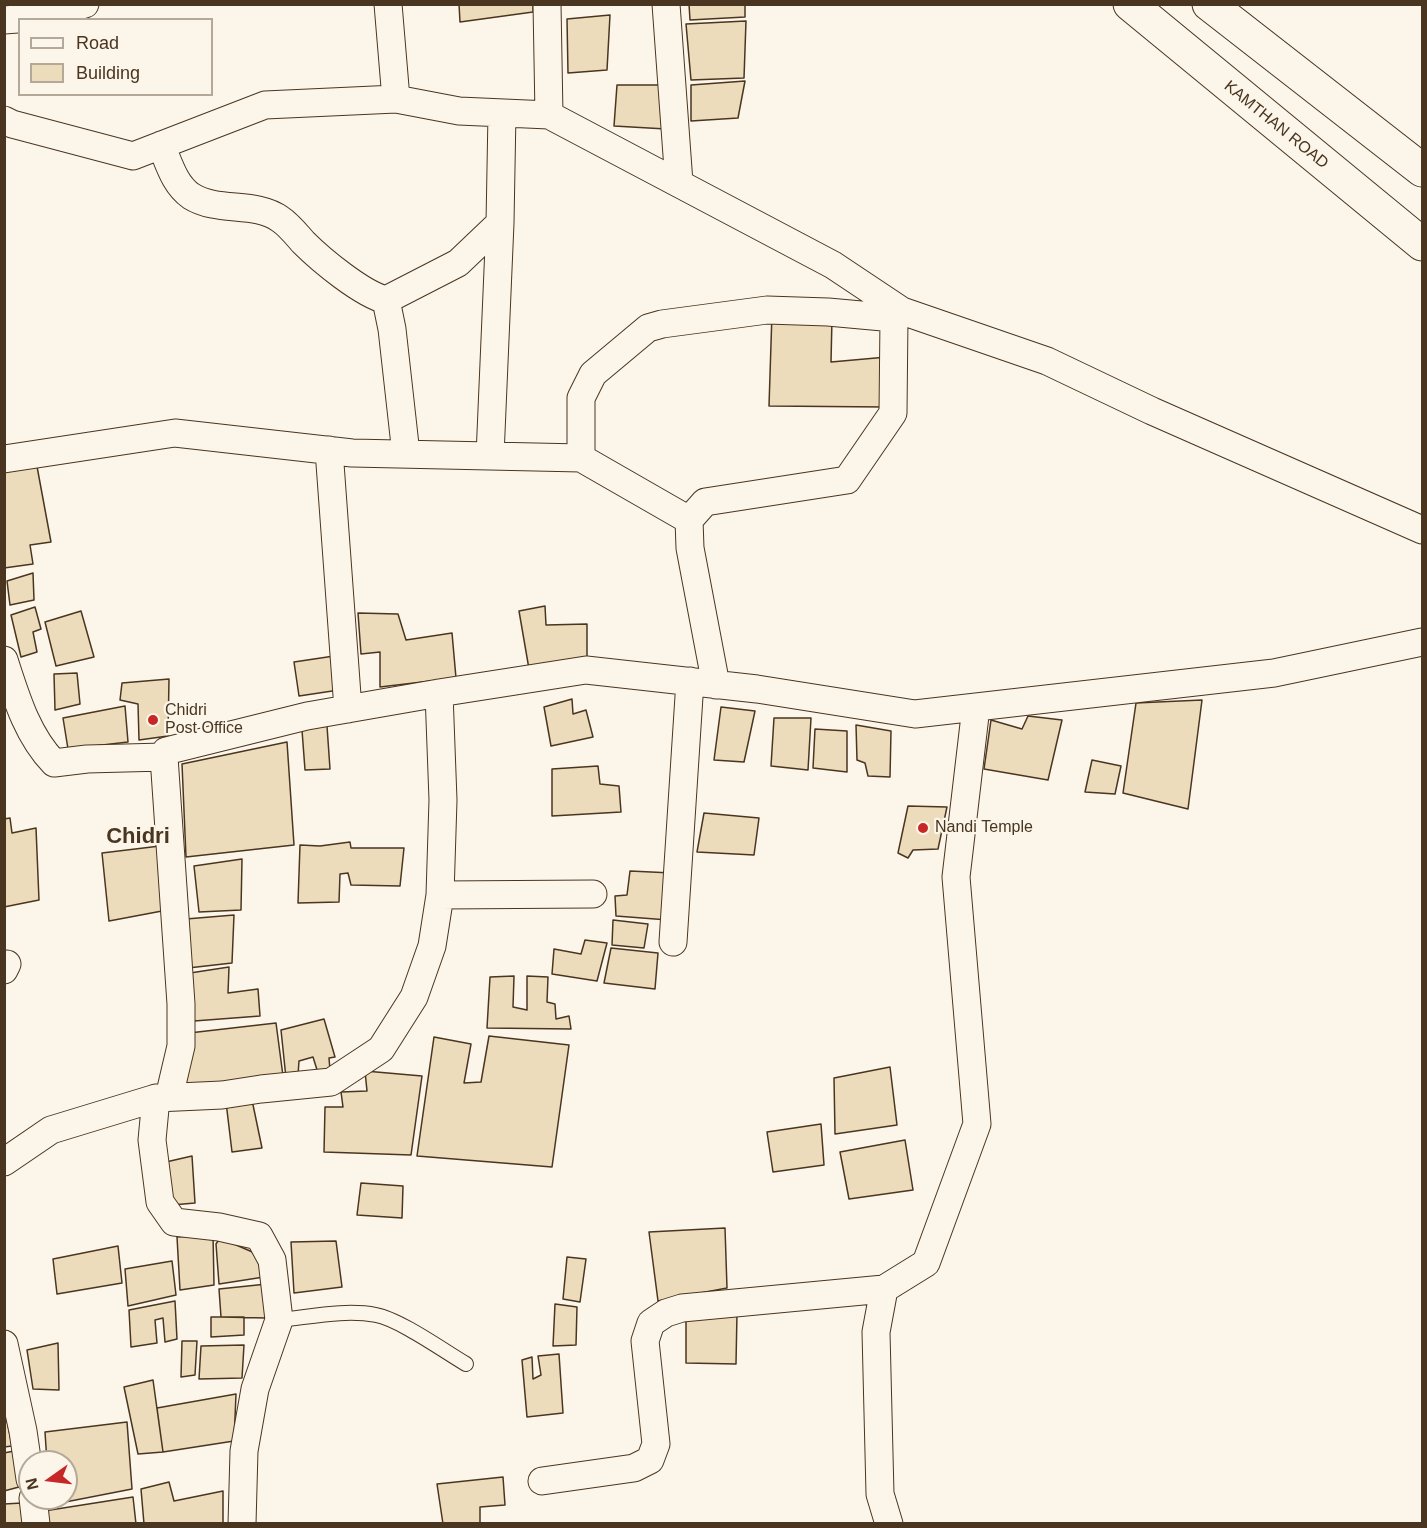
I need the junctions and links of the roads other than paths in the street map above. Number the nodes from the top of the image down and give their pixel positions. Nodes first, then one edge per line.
1 (85, 4) edge
2 (388, 4) edge
3 (547, 4) edge
4 (666, 4) edge
5 (1130, 4) edge
6 (1209, 4) edge
7 (31, 18) edge
8 (396, 99) junction
9 (502, 113) junction
10 (549, 115) junction
11 (4, 120) edge
12 (161, 145) junction
13 (1422, 170) edge
14 (678, 183) junction
15 (500, 223) junction
16 (1422, 244) edge
17 (386, 300) junction
18 (898, 314) junction
19 (329, 450) junction
20 (406, 454) junction
21 (490, 456) junction
22 (581, 458) junction
23 (4, 459) edge
24 (689, 520) junction
25 (1422, 530) edge
26 (1422, 642) edge
27 (4, 660) edge
28 (703, 683) junction
29 (439, 693) junction
30 (11, 704) edge
31 (976, 707) junction
32 (348, 709) junction
33 (164, 757) junction
34 (593, 894) dead end
35 (440, 896) junction
36 (673, 942) dead end
37 (163, 1097) junction
38 (4, 1162) edge
39 (884, 1289) junction
40 (279, 1320) junction
41 (4, 1344) edge
42 (466, 1364) dead end
43 (26, 1450) edge
44 (542, 1481) dead end
45 (242, 1524) edge
46 (889, 1524) edge

1 - 7 street
2 - 8 street
3 - 10 street
4 - 14 street
5 - 16 main road, KAMTHAN ROAD
6 - 13 main road
8 - 9 street
8 - 12 street
9 - 10 street
9 - 15 street
10 - 14 street
11 - 12 street
12 - 17 street
14 - 18 street
15 - 17 street
15 - 21 street
17 - 20 street
18 - 22 street
18 - 24 street
18 - 25 street
19 - 20 street
19 - 23 street
19 - 32 street
20 - 21 street
21 - 22 street
22 - 24 street
24 - 28 street
26 - 31 street
27 - 30 street
28 - 29 street
28 - 31 street
28 - 36 street
29 - 32 street
29 - 35 street
30 - 33 street
31 - 39 street
32 - 33 street
33 - 37 street
34 - 35 street
35 - 37 street
37 - 38 street
37 - 40 street
39 - 44 street
39 - 46 street
40 - 42 lane
40 - 45 street
41 - 43 street

